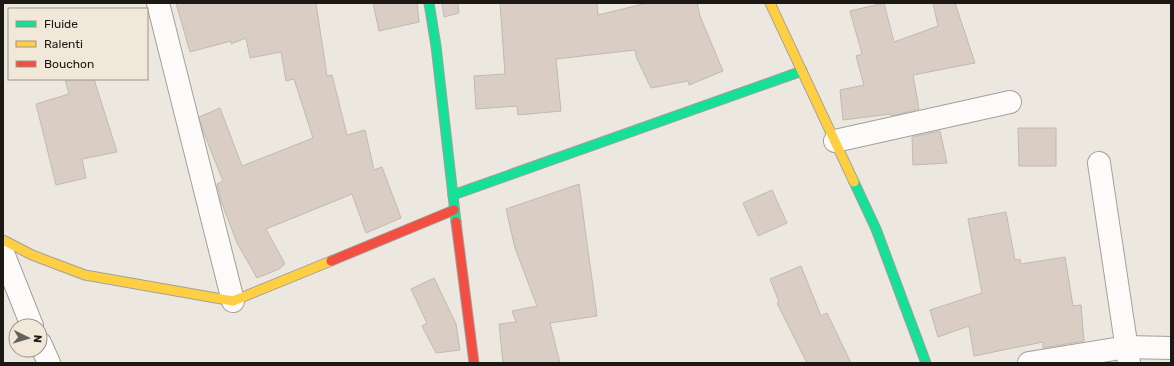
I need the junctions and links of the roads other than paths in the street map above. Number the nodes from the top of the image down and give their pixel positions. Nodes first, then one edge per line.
1 (158, 3) edge
2 (429, 3) edge
3 (770, 3) edge
4 (802, 71) junction
5 (1010, 102) dead end
6 (835, 141) junction
7 (1100, 163) dead end
8 (453, 195) junction
9 (454, 210) junction
10 (3, 240) edge
11 (3, 253) edge
12 (233, 301) junction
13 (29, 318) edge
14 (1171, 348) edge
15 (1128, 355) edge
16 (474, 363) edge
17 (926, 363) edge
18 (1029, 363) edge

1 - 12 street
2 - 8 street
3 - 4 street
4 - 6 street
4 - 8 street
5 - 6 street
6 - 17 street
7 - 15 street
8 - 9 street
9 - 12 street
9 - 16 street
10 - 12 street
11 - 13 street
14 - 15 street
15 - 18 street

